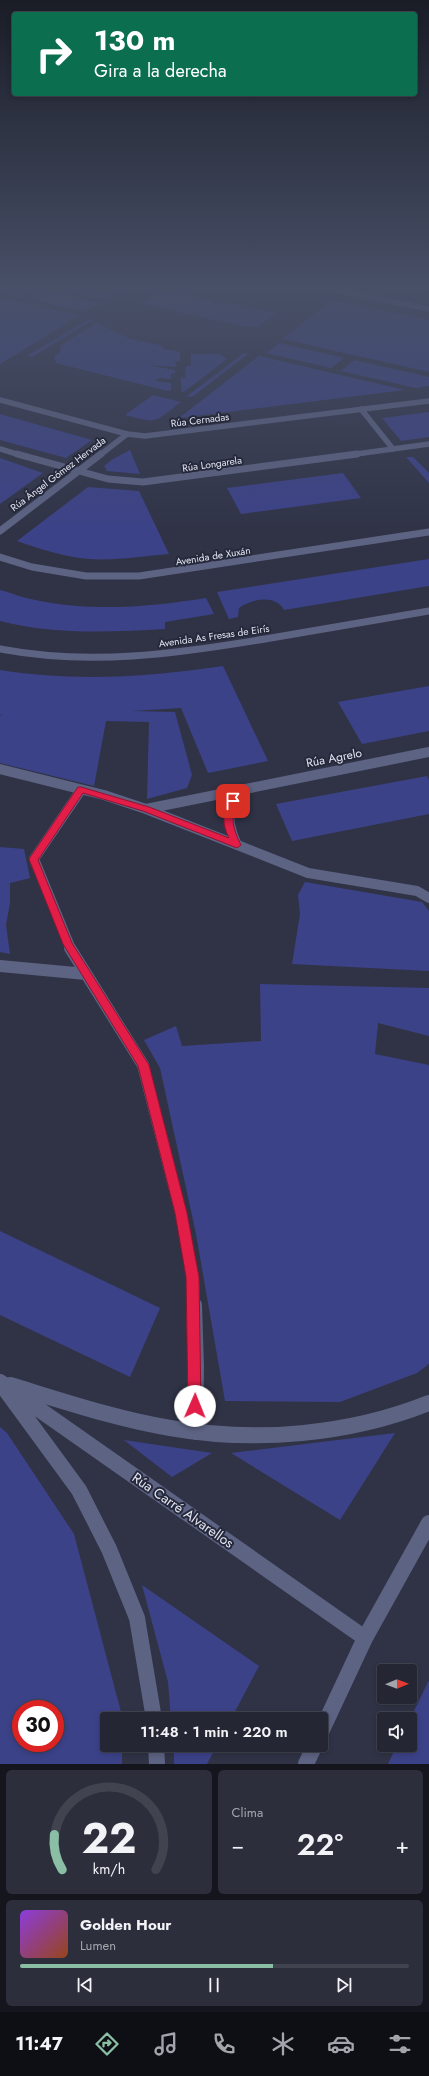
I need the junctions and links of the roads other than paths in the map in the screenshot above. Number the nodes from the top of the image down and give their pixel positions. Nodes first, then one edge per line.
1 (0, 400) edge
2 (429, 401) edge
3 (361, 409) junction
4 (127, 434) junction
5 (429, 444) edge
6 (0, 449) edge
7 (393, 449) junction
8 (78, 471) junction
9 (0, 531) edge
10 (429, 532) edge
11 (0, 557) edge
12 (429, 611) edge
13 (0, 649) edge
14 (429, 752) edge
15 (0, 769) edge
16 (243, 789) junction
17 (81, 790) junction
18 (146, 809) junction
19 (237, 845) junction
20 (429, 898) edge
21 (0, 966) edge
22 (86, 974) junction
23 (0, 1382) edge
24 (429, 1403) edge
25 (194, 1432) junction
26 (429, 1523) edge
27 (365, 1638) junction
28 (153, 1712) edge
29 (328, 1717) edge
30 (156, 1752) edge
31 (312, 1752) edge
32 (157, 1764) edge
33 (306, 1764) edge

1 - 4 street, Rúa Cernadas
2 - 3 street, Rúa Cernadas
3 - 4 street, Rúa Cernadas
3 - 7 street
4 - 8 street, Rúa Ángel Gómez Hervada
5 - 7 street, Rúa Longarela
6 - 8 street, Rúa Longarela
7 - 8 street, Rúa Longarela
8 - 9 street, Rúa Ángel Gómez Hervada
10 - 11 street, Avenida de Xuxán
12 - 13 street, Avenida As Fresas de Eirís
14 - 16 street, Rúa Agrelo
15 - 17 street
16 - 18 street, Rúa Agrelo
16 - 19 street
17 - 18 street
17 - 22 street
18 - 19 street
19 - 20 street
21 - 22 street
22 - 25 street
23 - 25 street
23 - 27 street, Rúa Carré Alvarellos
23 - 28 street
24 - 25 street
26 - 27 street
27 - 29 street
30 - 32 street
31 - 33 street

